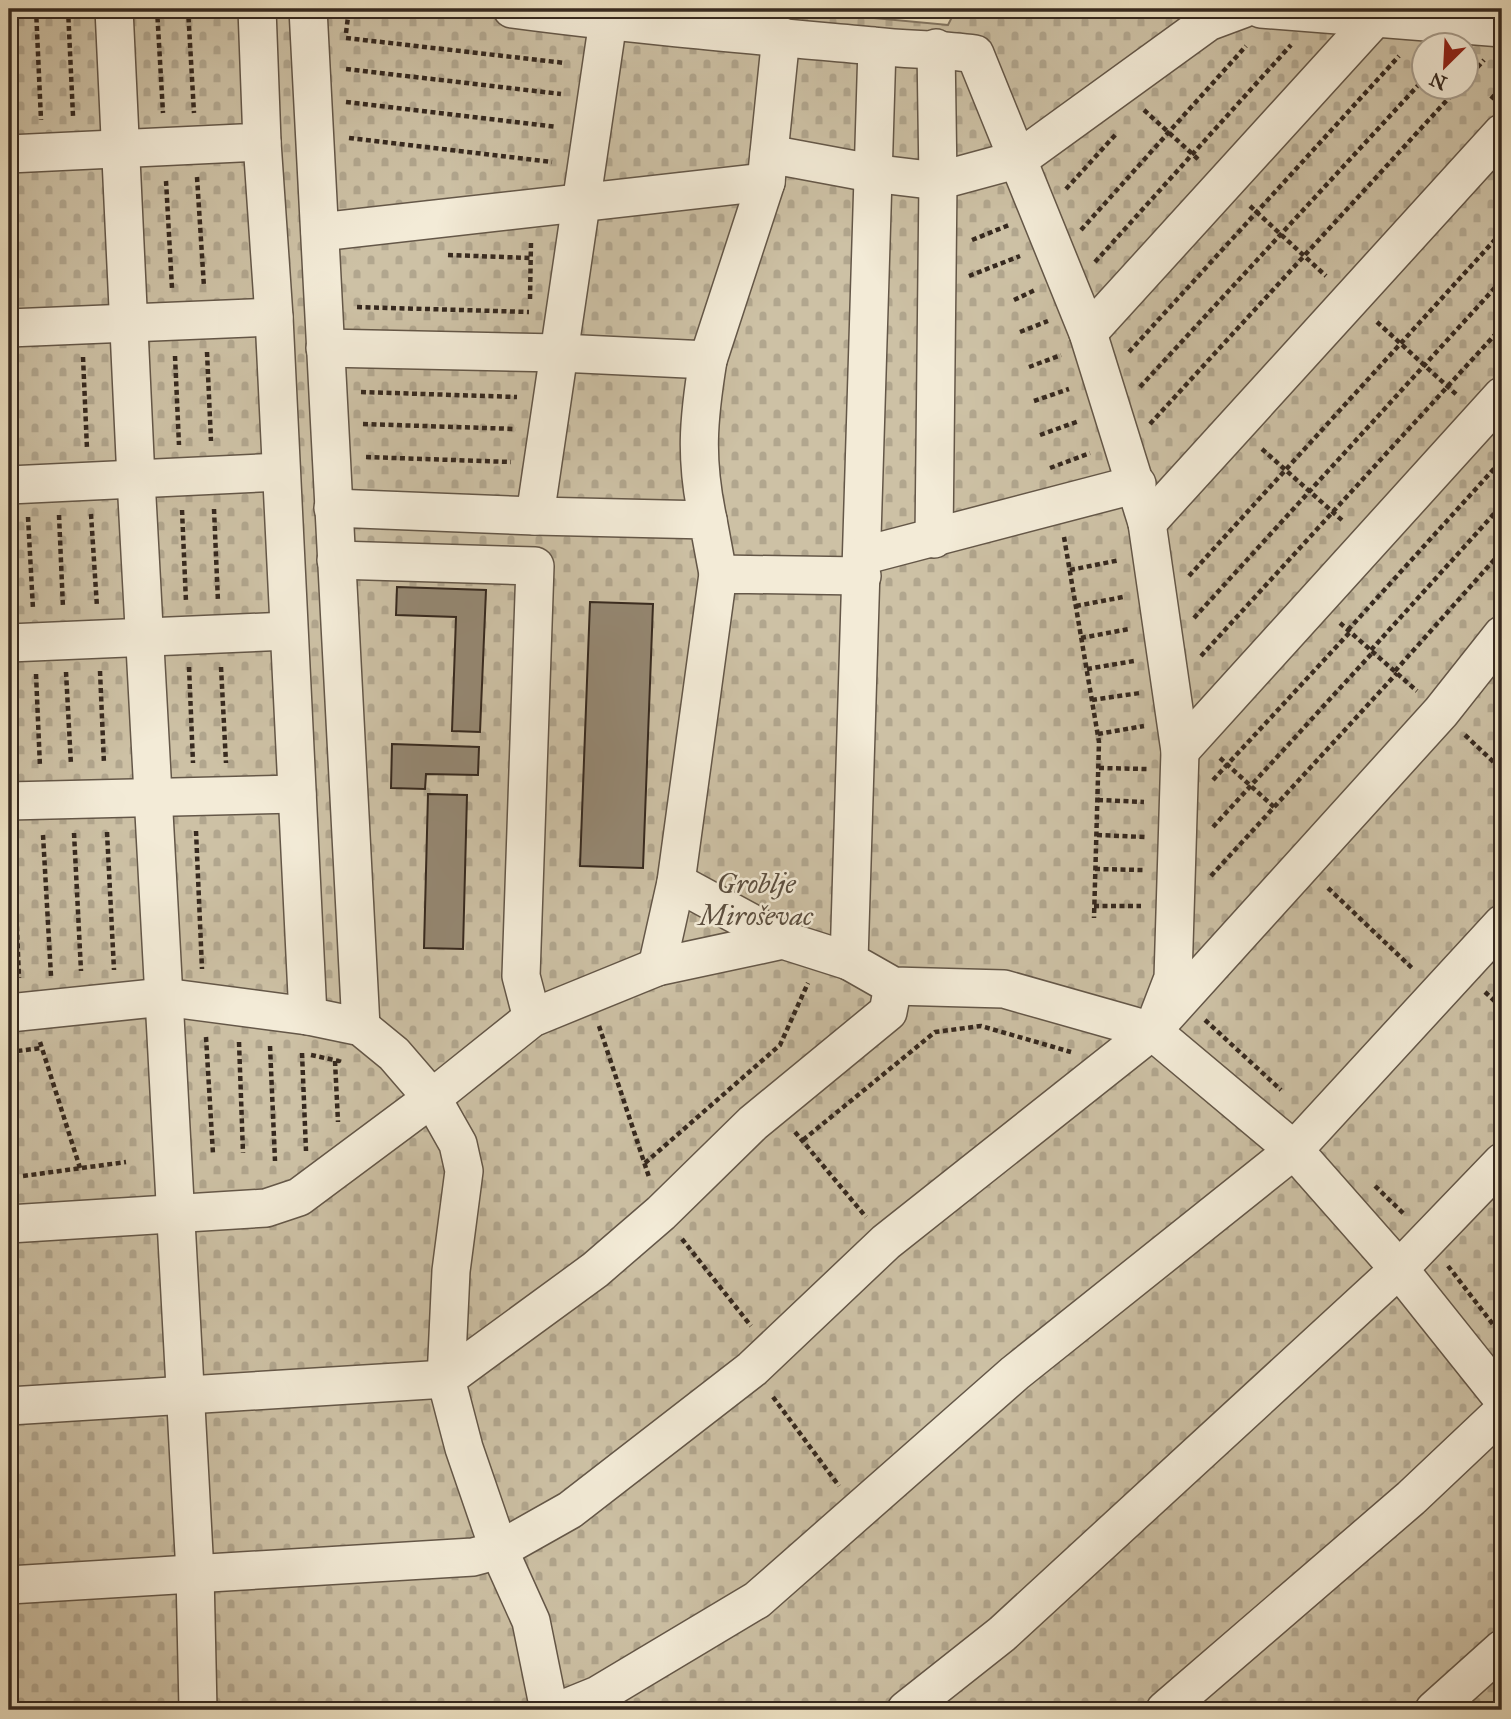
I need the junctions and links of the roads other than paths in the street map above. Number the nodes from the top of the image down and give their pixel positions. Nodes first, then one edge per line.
1 (114, 9) edge
2 (257, 9) edge
3 (308, 9) edge
4 (512, 9) edge
5 (1261, 9) edge
6 (1376, 18) junction
7 (608, 21) junction
8 (803, 28) edge
9 (1496, 41) edge
10 (877, 47) junction
11 (936, 48) junction
12 (1502, 133) edge
13 (262, 142) junction
14 (121, 148) junction
15 (42, 152) edge
16 (1019, 159) junction
17 (767, 168) junction
18 (871, 173) junction
19 (938, 181) junction
20 (583, 204) junction
21 (320, 232) junction
22 (274, 317) junction
23 (129, 323) junction
24 (9, 328) edge
25 (1088, 333) junction
26 (325, 348) junction
27 (544, 353) junction
28 (708, 360) junction
29 (1492, 407) edge
30 (1120, 432) junction
31 (280, 472) junction
32 (136, 478) junction
33 (31, 484) edge
34 (333, 508) junction
35 (535, 516) junction
36 (708, 520) junction
37 (1150, 538) junction
38 (934, 539) junction
39 (336, 560) junction
40 (862, 566) junction
41 (718, 574) junction
42 (288, 631) junction
43 (1502, 635) edge
44 (146, 638) junction
45 (36, 642) edge
46 (1171, 679) junction
47 (297, 794) junction
48 (153, 797) junction
49 (41, 800) edge
50 (676, 882) junction
51 (1502, 924) edge
52 (783, 940) junction
53 (835, 957) junction
54 (657, 967) junction
55 (893, 986) junction
56 (164, 997) junction
57 (39, 1009) edge
58 (308, 1016) junction
59 (531, 1018) junction
60 (361, 1027) junction
61 (1152, 1031) junction
62 (432, 1098) junction
63 (1294, 1150) junction
64 (1502, 1162) edge
65 (176, 1216) junction
66 (9, 1224) edge
67 (1399, 1269) junction
68 (446, 1379) junction
69 (183, 1395) junction
70 (1502, 1398) edge
71 (9, 1406) edge
72 (1502, 1412) edge
73 (499, 1550) junction
74 (195, 1573) junction
75 (9, 1585) edge
76 (1502, 1649) edge
77 (198, 1710) edge
78 (549, 1710) edge
79 (561, 1710) edge
80 (906, 1710) edge
81 (1165, 1710) edge
82 (1434, 1710) edge

1 - 14 lane
2 - 13 lane
3 - 21 lane
4 - 7 lane
5 - 6 lane
5 - 16 lane
6 - 9 lane
6 - 25 lane
7 - 8 lane
7 - 20 lane
8 - 10 lane
8 - 17 lane
10 - 11 lane
10 - 18 lane
11 - 16 lane
11 - 19 lane
12 - 37 lane
13 - 14 lane
13 - 22 lane
14 - 15 lane
14 - 23 lane
16 - 19 lane
16 - 25 lane
17 - 18 lane
17 - 20 lane
17 - 28 lane
18 - 19 lane
18 - 40 lane
19 - 38 lane
20 - 21 lane
20 - 27 lane
21 - 26 lane
22 - 23 lane
22 - 31 lane
23 - 24 lane
23 - 32 lane
25 - 30 lane
26 - 27 lane
26 - 34 lane
27 - 28 lane
27 - 35 lane
28 - 36 lane
29 - 46 lane
30 - 37 lane
30 - 38 lane
31 - 32 lane
31 - 42 lane
32 - 33 lane
32 - 44 lane
34 - 35 lane
34 - 39 lane
35 - 36 lane
36 - 41 lane
37 - 46 lane
38 - 40 lane
39 - 59 lane
39 - 60 lane
40 - 41 lane
40 - 53 lane
41 - 50 lane
42 - 44 lane
42 - 47 lane
43 - 61 lane
44 - 45 lane
44 - 48 lane
46 - 61 lane
47 - 48 lane
47 - 58 lane
48 - 49 lane
48 - 56 lane
50 - 52 lane
50 - 54 lane
51 - 63 lane
52 - 53 lane
52 - 54 lane
53 - 55 lane
54 - 59 lane
55 - 61 lane
55 - 68 lane
56 - 57 lane
56 - 58 lane
56 - 65 lane
58 - 60 lane
59 - 62 lane
60 - 62 lane
61 - 63 lane
61 - 73 lane
62 - 65 lane
62 - 68 lane
63 - 67 lane
63 - 79 lane
64 - 67 lane
65 - 66 lane
65 - 69 lane
67 - 70 lane
67 - 80 lane
68 - 69 lane
68 - 73 lane
69 - 71 lane
69 - 74 lane
72 - 81 lane
73 - 74 lane
73 - 78 lane
74 - 75 lane
74 - 77 lane
76 - 82 lane

